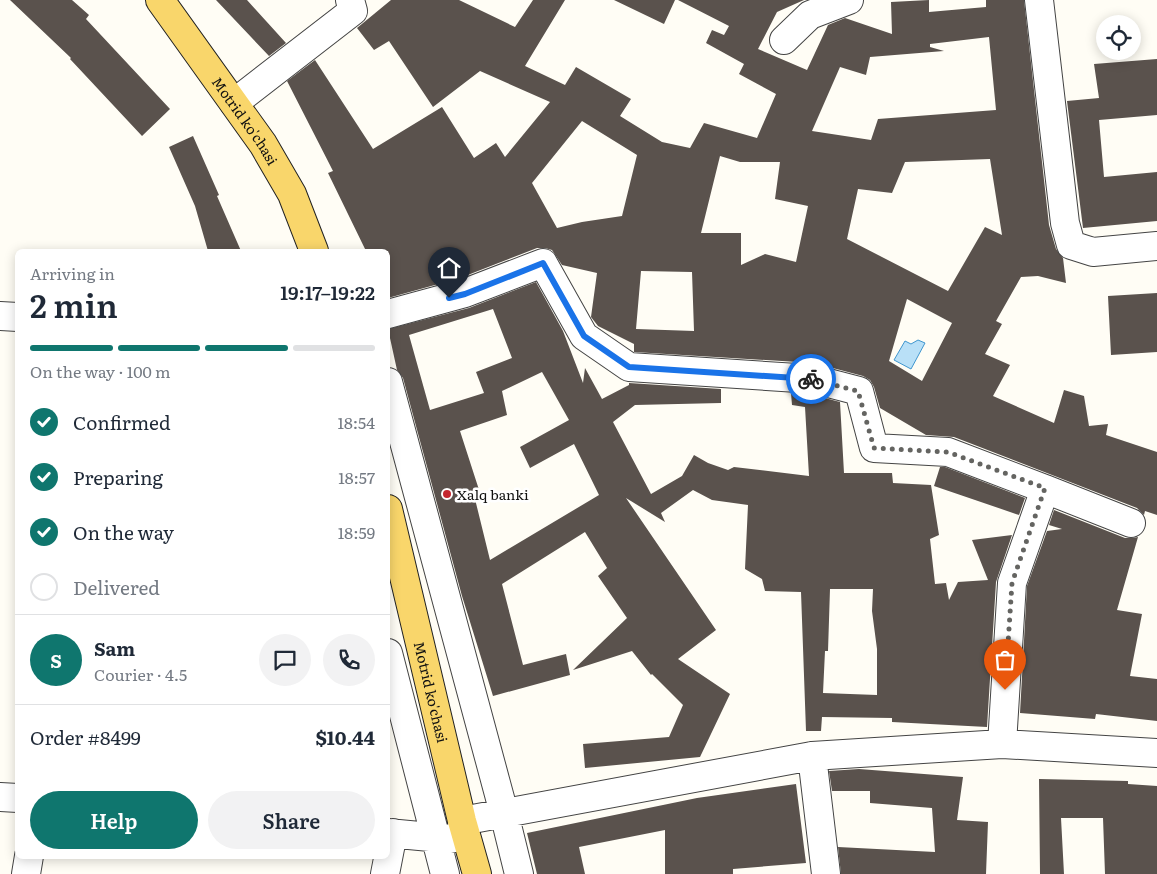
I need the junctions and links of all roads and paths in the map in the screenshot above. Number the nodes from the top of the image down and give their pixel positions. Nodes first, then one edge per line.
1 (160, 0) edge
2 (350, 0) edge
3 (849, 0) edge
4 (1040, 0) edge
5 (784, 40) dead end
6 (234, 103) junction
7 (1157, 246) edge
8 (313, 249) edge
9 (390, 313) edge
10 (0, 316) edge
11 (15, 317) edge
12 (390, 389) edge
13 (1045, 488) junction
14 (390, 518) edge
15 (1131, 523) dead end
16 (390, 661) edge
17 (1002, 744) junction
18 (1157, 753) edge
19 (812, 756) junction
20 (0, 796) edge
21 (15, 798) edge
22 (504, 813) junction
23 (465, 830) junction
24 (390, 833) edge
25 (435, 837) junction
26 (28, 859) edge
27 (387, 859) edge
28 (26, 874) edge
29 (385, 874) edge
30 (445, 874) edge
31 (477, 874) edge
32 (519, 874) edge
33 (826, 874) edge

1 - 6 main road, Motrid ko'chasi
2 - 6 street
3 - 5 street
4 - 7 street
6 - 8 main road, Motrid ko'chasi
9 - 13 street
10 - 11 street
12 - 22 street
13 - 15 street
13 - 17 street
14 - 23 main road, Motrid ko'chasi
16 - 25 street
17 - 18 street
17 - 19 street
19 - 22 street
19 - 33 street
20 - 21 street
22 - 23 street
22 - 32 street
23 - 25 street
23 - 31 main road, Motrid ko'chasi
24 - 25 street
25 - 30 street
26 - 28 street
27 - 29 street

